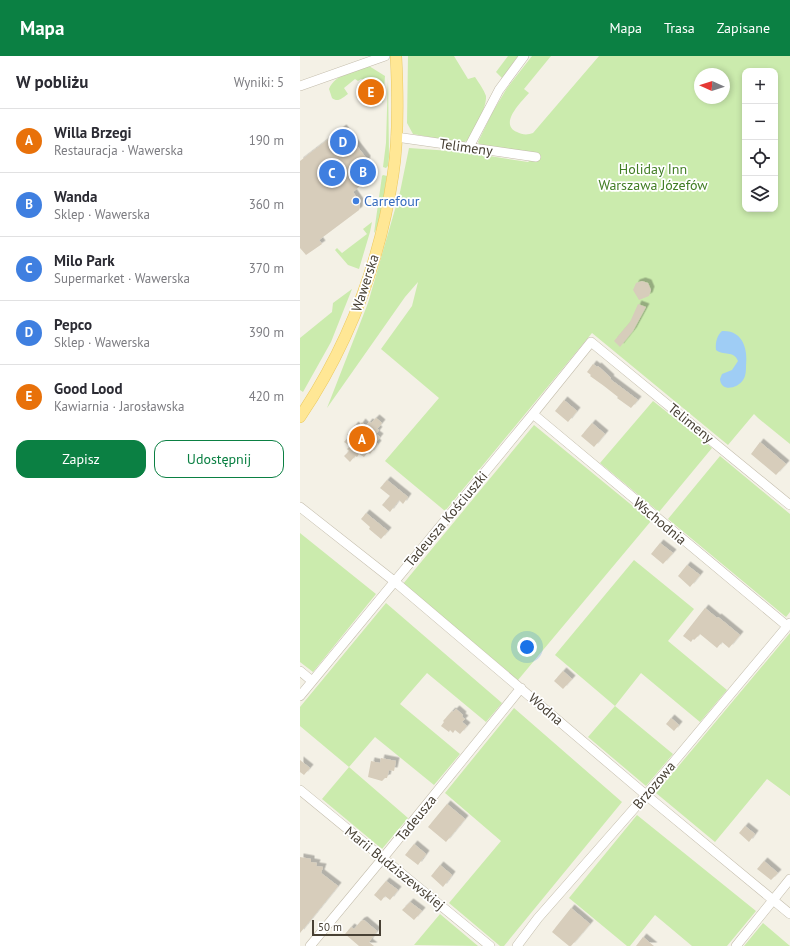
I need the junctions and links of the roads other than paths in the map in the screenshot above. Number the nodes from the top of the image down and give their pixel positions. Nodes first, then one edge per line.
1 (385, 56) edge
2 (396, 56) edge
3 (524, 56) edge
4 (300, 86) edge
5 (396, 137) junction
6 (469, 147) junction
7 (536, 157) dead end
8 (591, 342) joint
9 (533, 414) junction
10 (300, 417) edge
11 (790, 505) edge
12 (300, 507) edge
13 (394, 581) junction
14 (789, 624) edge
15 (300, 671) edge
16 (312, 681) junction
17 (521, 688) junction
18 (300, 696) edge
19 (300, 790) edge
20 (646, 795) junction
21 (383, 858) junction
22 (790, 880) edge
23 (773, 900) junction
24 (790, 914) edge
25 (310, 946) edge
26 (490, 946) edge
27 (517, 946) edge
28 (736, 946) edge

1 - 4 street
2 - 5 main road, Wawerska
3 - 6 street
5 - 6 street, Telimeny
5 - 10 main road, Wawerska
6 - 7 street, Telimeny
8 - 9 street, Tadeusza Kościuszki
8 - 11 street, Telimeny
9 - 13 street, Tadeusza Kościuszki
9 - 14 street, Wschodnia
12 - 13 street, Wodna
13 - 16 street, Tadeusza Kościuszki
13 - 17 street, Wodna
14 - 20 street, Brzozowa
15 - 16 street
16 - 18 street, Tadeusza Kościuszki
17 - 20 street, Wodna
17 - 21 street, Tadeusza
19 - 21 street, Marii Budziszewskiej
20 - 23 street, Wodna
20 - 27 street, Brzozowa
21 - 25 street, Tadeusza
21 - 26 street, Marii Budziszewskiej
22 - 23 street
23 - 24 street, Wodna
23 - 28 street

